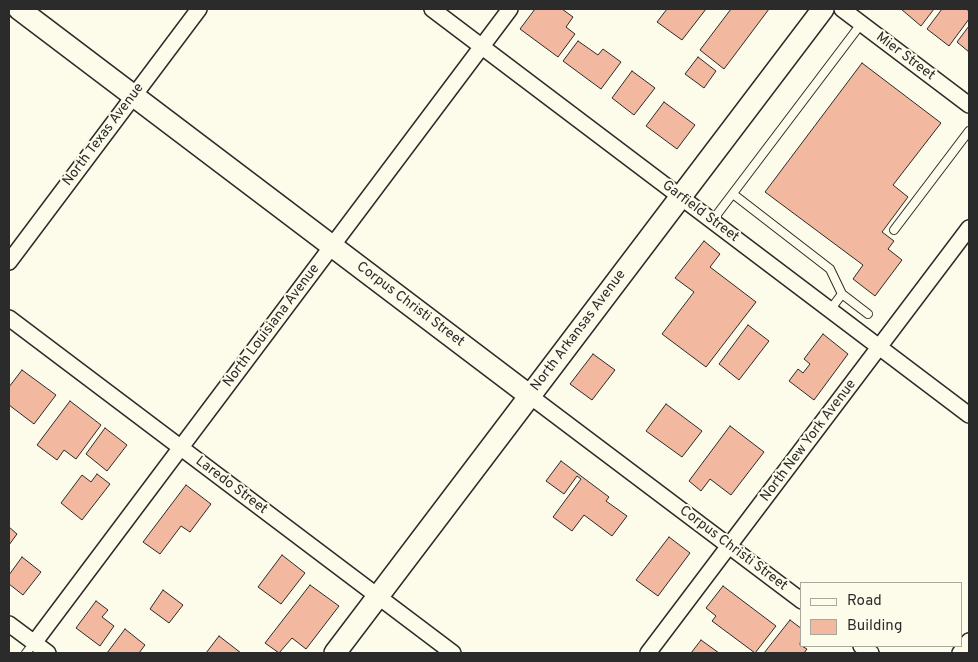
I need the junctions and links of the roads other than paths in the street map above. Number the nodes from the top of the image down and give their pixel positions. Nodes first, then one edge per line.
1 (19, 9) edge
2 (199, 9) edge
3 (432, 9) edge
4 (510, 9) edge
5 (823, 9) edge
6 (842, 9) edge
7 (861, 24) junction
8 (482, 47) junction
9 (134, 96) junction
10 (969, 105) edge
11 (969, 131) edge
12 (733, 194) junction
13 (680, 197) junction
14 (712, 221) junction
15 (969, 228) edge
16 (894, 230) dead end
17 (332, 246) junction
18 (9, 262) edge
19 (842, 294) junction
20 (830, 310) junction
21 (868, 314) dead end
22 (9, 318) edge
23 (880, 347) junction
24 (530, 396) junction
25 (969, 415) edge
26 (180, 448) junction
27 (729, 546) junction
28 (378, 597) junction
29 (800, 599) edge
30 (9, 624) edge
31 (969, 641) edge
32 (30, 648) edge
33 (48, 653) edge
34 (335, 653) edge
35 (453, 653) edge
36 (648, 653) edge
37 (960, 653) edge

1 - 9 main road, Corpus Christi Street
2 - 9 street, North Texas Avenue
3 - 8 street, Garfield Street
4 - 8 street, North Louisiana Avenue
5 - 13 main road, North Arkansas Avenue
6 - 7 street, Mier Street
7 - 10 street, Mier Street
7 - 12 lane
8 - 13 street, Garfield Street
8 - 17 street, North Louisiana Avenue
9 - 17 main road, Corpus Christi Street
9 - 18 street, North Texas Avenue
11 - 16 lane
12 - 14 lane
12 - 19 lane
13 - 14 street, Garfield Street
13 - 24 main road, North Arkansas Avenue
14 - 20 street, Garfield Street
15 - 23 street, North New York Avenue
17 - 24 main road, Corpus Christi Street
17 - 26 street, North Louisiana Avenue
19 - 20 lane
19 - 21 lane
20 - 23 street, Garfield Street
22 - 26 street, Laredo Street
23 - 25 street, Garfield Street
23 - 27 street, North New York Avenue
24 - 27 street, Corpus Christi Street
24 - 28 main road, North Arkansas Avenue
26 - 28 street, Laredo Street
26 - 32 street, North Louisiana Avenue
27 - 29 street, Corpus Christi Street
27 - 36 street, North New York Avenue
28 - 34 main road, North Arkansas Avenue
28 - 35 street, Laredo Street
30 - 32 street
31 - 37 street
32 - 33 street

